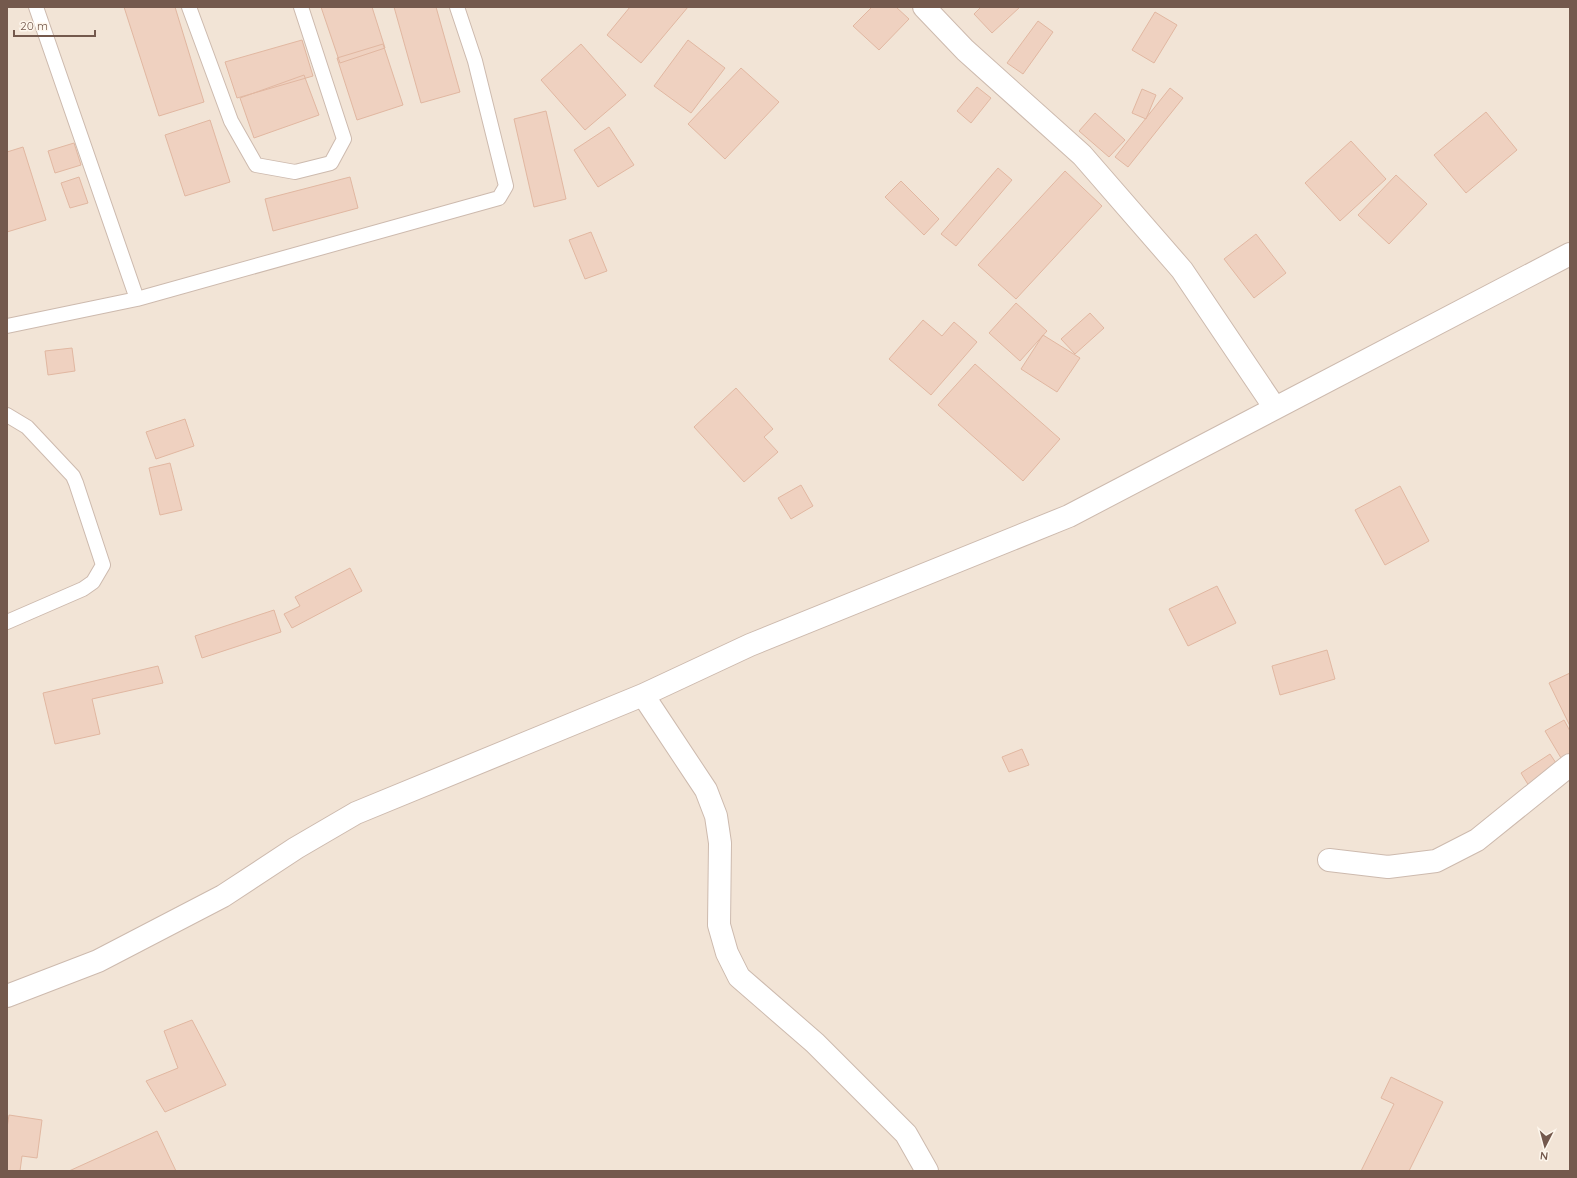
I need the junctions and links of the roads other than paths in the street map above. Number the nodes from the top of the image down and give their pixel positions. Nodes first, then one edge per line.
1 (36, 7) edge
2 (189, 7) edge
3 (301, 7) edge
4 (458, 7) edge
5 (924, 7) edge
6 (1570, 254) edge
7 (137, 299) junction
8 (7, 326) edge
9 (1275, 408) junction
10 (7, 415) edge
11 (7, 622) edge
12 (643, 695) junction
13 (1570, 765) edge
14 (1329, 860) dead end
15 (7, 996) edge
16 (927, 1171) edge

1 - 7 lane
2 - 3 lane
4 - 7 lane
5 - 9 street
6 - 9 street
7 - 8 lane
9 - 12 street
10 - 11 lane
12 - 15 street
12 - 16 street
13 - 14 street

